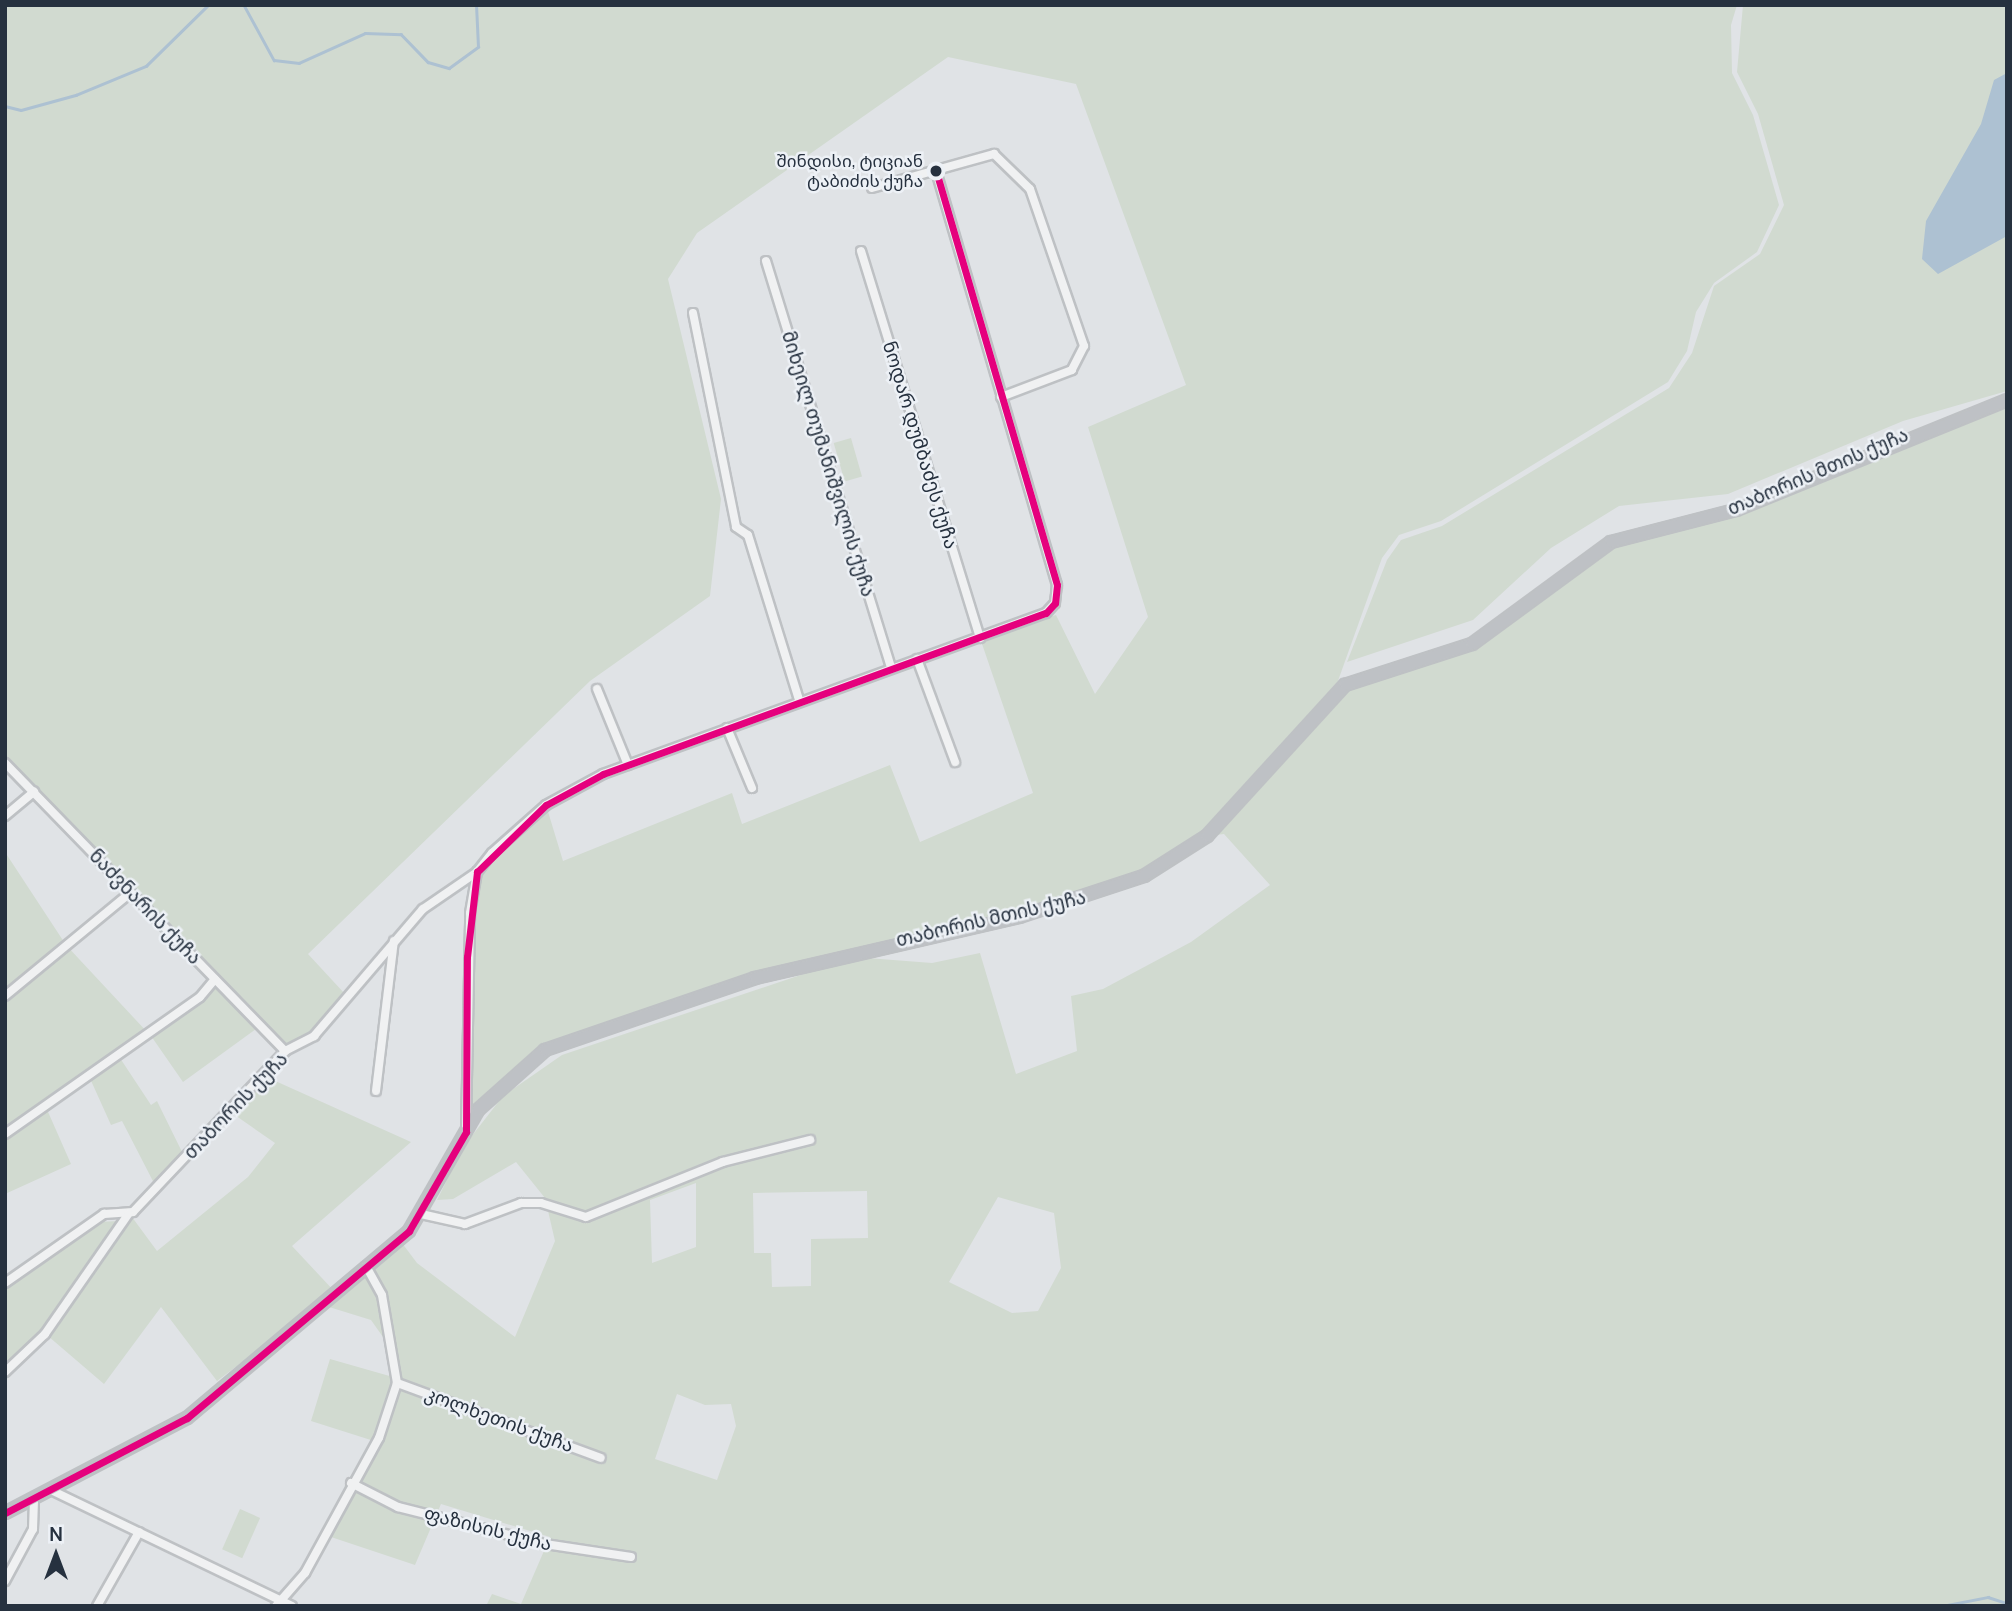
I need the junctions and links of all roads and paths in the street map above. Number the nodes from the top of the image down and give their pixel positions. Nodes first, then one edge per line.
1 (936, 171) junction
2 (872, 188) dead end
3 (861, 251) dead end
4 (766, 261) dead end
5 (693, 313) dead end
6 (1001, 397) junction
7 (2007, 400) edge
8 (980, 638) junction
9 (917, 659) junction
10 (891, 667) junction
11 (597, 689) dead end
12 (799, 700) junction
13 (727, 728) junction
14 (955, 762) dead end
15 (5, 763) edge
16 (628, 765) junction
17 (752, 788) dead end
18 (34, 793) junction
19 (5, 816) edge
20 (477, 873) junction
21 (131, 892) junction
22 (394, 940) junction
23 (215, 979) junction
24 (5, 996) edge
25 (285, 1051) junction
26 (376, 1091) dead end
27 (466, 1132) junction
28 (5, 1134) edge
29 (810, 1140) dead end
30 (129, 1213) junction
31 (421, 1214) junction
32 (366, 1266) junction
33 (5, 1283) edge
34 (5, 1372) edge
35 (397, 1383) junction
36 (601, 1458) dead end
37 (351, 1483) junction
38 (53, 1491) junction
39 (34, 1501) junction
40 (5, 1513) edge
41 (139, 1532) junction
42 (631, 1557) dead end
43 (5, 1581) edge
44 (279, 1605) edge
45 (97, 1606) edge
46 (292, 1606) edge

1 - 2 street
1 - 6 street
1 - 6 street
3 - 8 street, ნოდარ დუმბაძეს ქუჩა
4 - 10 street, მიხეილ თუმანიშვილის ქუჩა
5 - 12 street
6 - 8 street, თაბორის ქუჩა
7 - 27 main road, თაბორის მთის ქუჩა
8 - 9 street, თაბორის ქუჩა
9 - 10 street, თაბორის ქუჩა
9 - 14 street
10 - 12 street, თაბორის ქუჩა
11 - 16 street
12 - 13 street, თაბორის ქუჩა
13 - 16 street, თაბორის ქუჩა
13 - 17 street
15 - 18 street, ნაძვნარის ქუჩა
16 - 20 street, თაბორის ქუჩა
18 - 19 street
18 - 21 street, ნაძვნარის ქუჩა
20 - 22 street, თაბორის ქუჩა
20 - 27 street
21 - 23 street, ნაძვნარის ქუჩა
21 - 24 street
22 - 25 street, თაბორის ქუჩა
22 - 26 street
23 - 25 street, ნაძვნარის ქუჩა
23 - 28 street
25 - 30 street, თაბორის ქუჩა
27 - 31 main road, თაბორის მთის ქუჩა
29 - 31 street
30 - 33 street
30 - 34 street, თაბორის ქუჩა
31 - 32 main road, თაბორის მთის ქუჩა
32 - 35 street
32 - 38 main road, თაბორის მთის ქუჩა
35 - 36 street, კოლხეთის ქუჩა
35 - 37 street
37 - 42 street, ფაზისის ქუჩა
37 - 44 street
38 - 39 main road, თაბორის მთის ქუჩა
38 - 41 street
39 - 40 main road, თაბორის მთის ქუჩა
39 - 43 street
41 - 44 street
41 - 45 street
44 - 46 street

